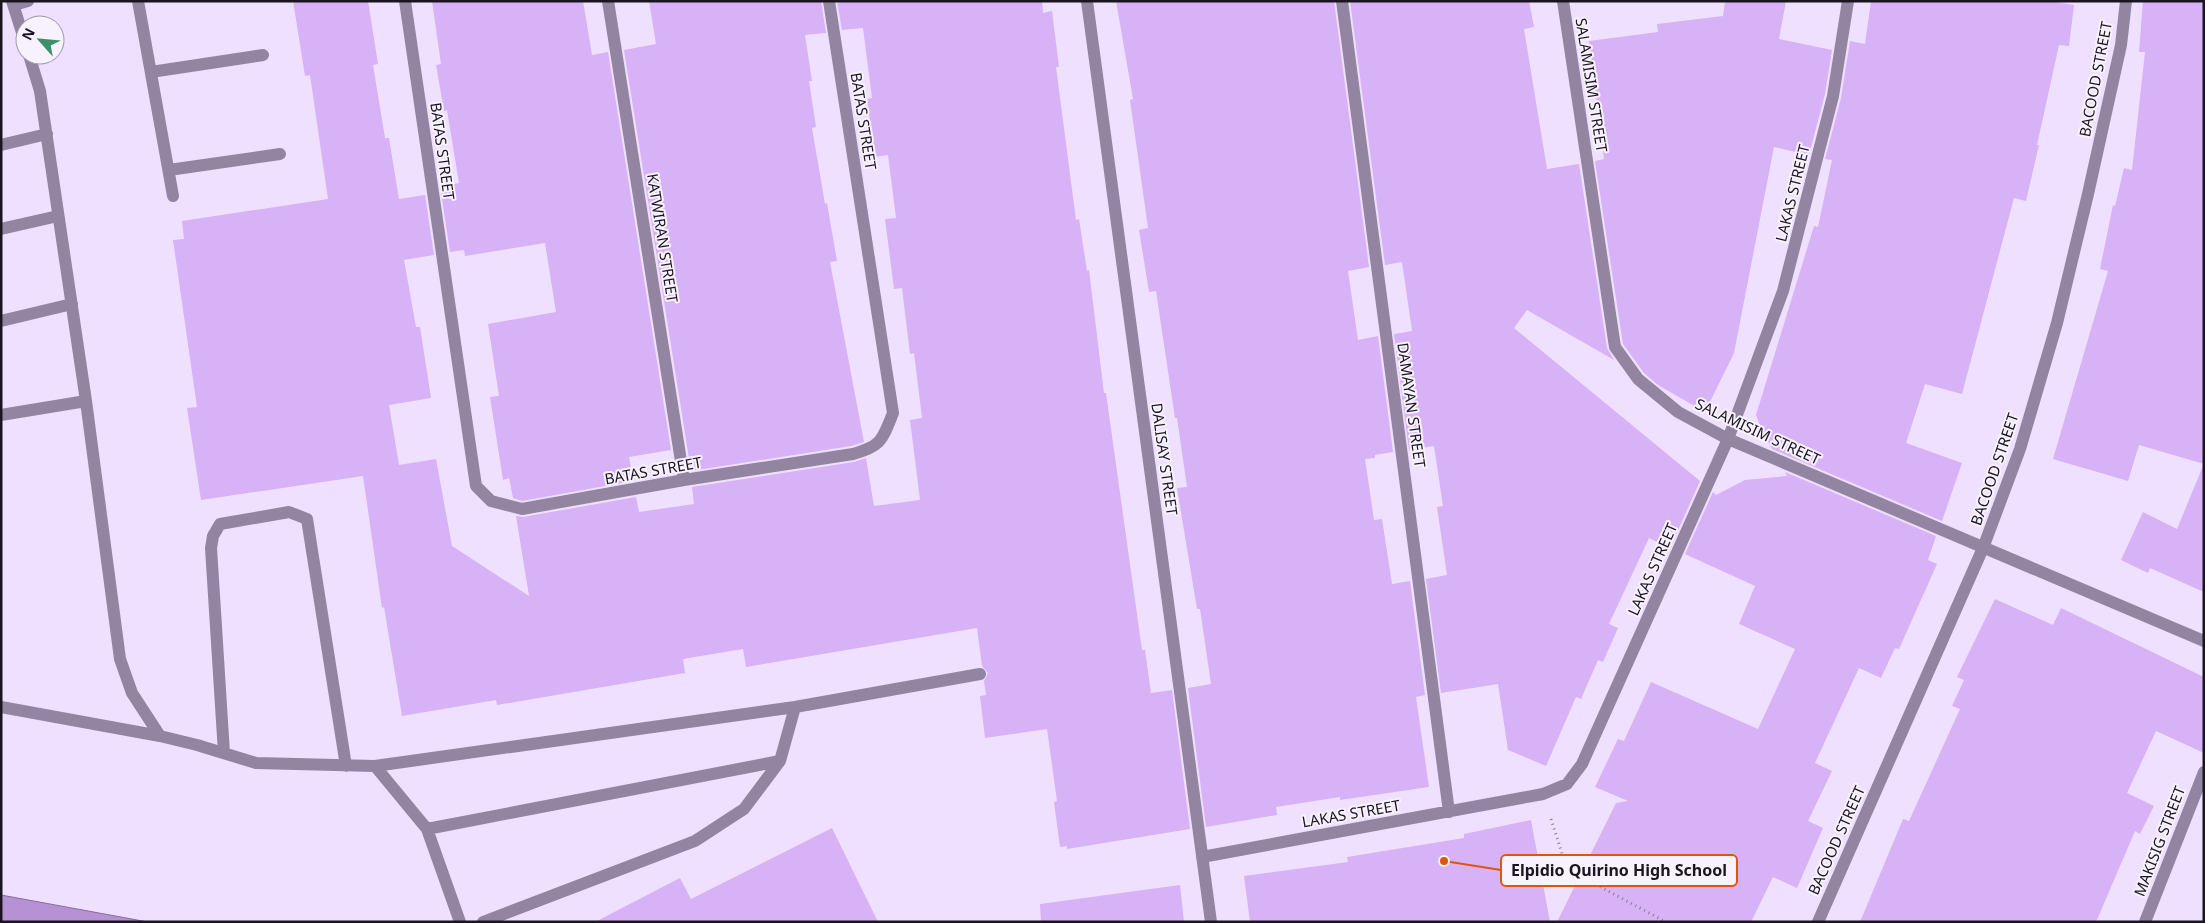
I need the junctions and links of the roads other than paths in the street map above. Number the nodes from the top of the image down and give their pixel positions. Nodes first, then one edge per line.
1 (28, 1) edge
2 (138, 1) edge
3 (405, 1) edge
4 (608, 1) edge
5 (829, 1) edge
6 (1087, 1) edge
7 (1342, 1) edge
8 (1563, 1) edge
9 (1848, 1) edge
10 (2126, 1) edge
11 (13, 3) edge
12 (17, 15) edge
13 (263, 55) dead end
14 (32, 65) edge
15 (151, 72) junction
16 (47, 134) junction
17 (1, 145) edge
18 (280, 154) dead end
19 (169, 170) junction
20 (173, 196) dead end
21 (58, 216) junction
22 (1, 229) edge
23 (72, 304) junction
24 (1, 321) edge
25 (86, 401) junction
26 (1, 415) edge
27 (1728, 439) junction
28 (684, 480) junction
29 (1984, 548) junction
30 (2204, 641) edge
31 (980, 674) dead end
32 (1, 706) edge
33 (795, 707) junction
34 (160, 736) junction
35 (224, 753) junction
36 (780, 761) junction
37 (346, 766) junction
38 (375, 766) junction
39 (2204, 772) edge
40 (1449, 812) junction
41 (427, 829) junction
42 (1202, 857) junction
43 (460, 922) edge
44 (483, 922) edge
45 (1211, 922) edge
46 (1818, 922) edge
47 (2145, 922) edge

1 - 11 street
2 - 15 street
3 - 28 street, BATAS STREET
4 - 28 street, KATWIRAN STREET
5 - 28 street, BATAS STREET
6 - 42 street, DALISAY STREET
7 - 40 street, DAMAYAN STREET
8 - 27 street, SALAMISIM STREET
9 - 27 street, LAKAS STREET
10 - 29 street, BACOOD STREET
11 - 12 street
13 - 15 street
14 - 16 street
15 - 19 street
16 - 17 street
16 - 21 street
18 - 19 street
19 - 20 street
21 - 22 street
21 - 23 street
23 - 24 street
23 - 25 street
25 - 26 street
25 - 34 street
27 - 29 street, SALAMISIM STREET
27 - 40 street, LAKAS STREET
29 - 30 street, SALAMISIM STREET
29 - 46 street, BACOOD STREET
31 - 33 street
32 - 34 street
33 - 36 street
33 - 38 street
34 - 35 street
35 - 37 street
35 - 37 street
36 - 41 street
36 - 44 street
37 - 38 street
38 - 41 street
39 - 47 street, MAKISIG STREET
40 - 42 street, LAKAS STREET
41 - 43 street
42 - 45 street, DALISAY STREET

